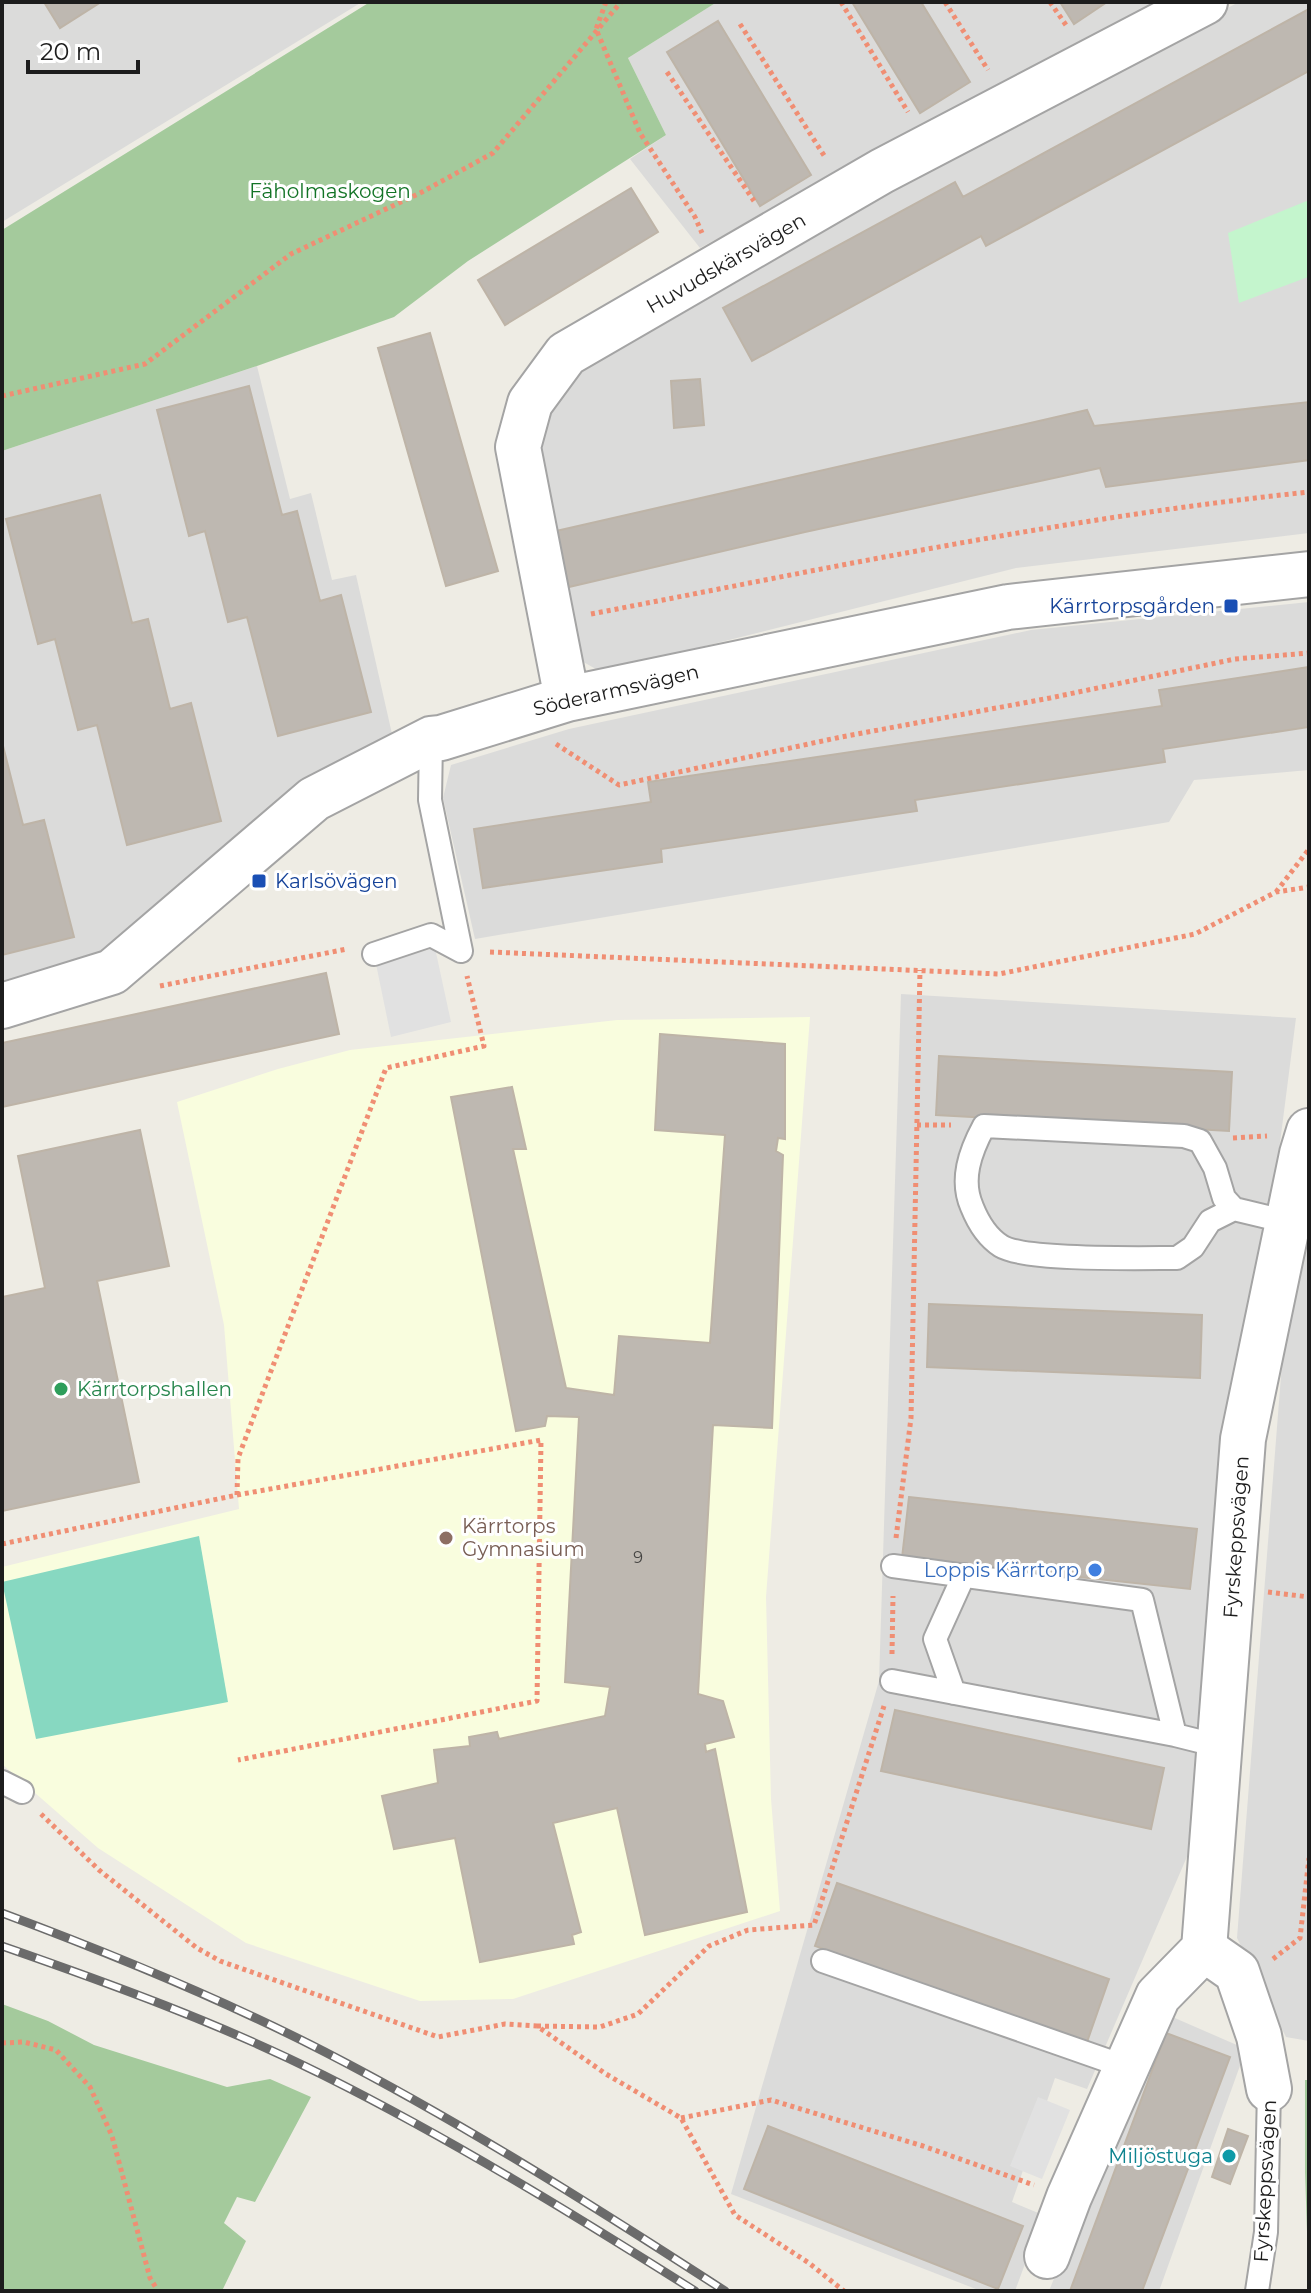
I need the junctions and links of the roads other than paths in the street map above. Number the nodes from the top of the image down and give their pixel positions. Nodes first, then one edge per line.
1 (1205, 2) edge
2 (1309, 574) edge
3 (567, 699) junction
4 (431, 739) junction
5 (374, 954) road end
6 (2, 1006) edge
7 (1309, 1132) edge
8 (1234, 1209) junction
9 (1288, 1222) junction
10 (893, 1566) road end
11 (964, 1575) junction
12 (892, 1681) road end
13 (954, 1693) junction
14 (1175, 1735) junction
15 (1219, 1746) junction
16 (1204, 1949) junction
17 (823, 1961) dead end
18 (1126, 2067) junction
19 (1269, 2089) joint
20 (1047, 2256) dead end
21 (1257, 2291) edge

1 - 3 street, Huvudskärsvägen
2 - 3 street, Söderarmsvägen
3 - 4 street, Söderarmsvägen
4 - 5 lane
4 - 6 street, Söderarmsvägen
7 - 9 street, Fyrskeppsvägen
8 - 8 lane
8 - 9 lane
9 - 15 street, Fyrskeppsvägen
10 - 11 lane
11 - 13 lane
11 - 14 lane
12 - 13 lane
13 - 14 lane
14 - 15 lane
15 - 16 street, Fyrskeppsvägen
16 - 18 street
16 - 19 street, Fyrskeppsvägen
17 - 18 lane
18 - 20 street
19 - 21 lane, Fyrskeppsvägen

